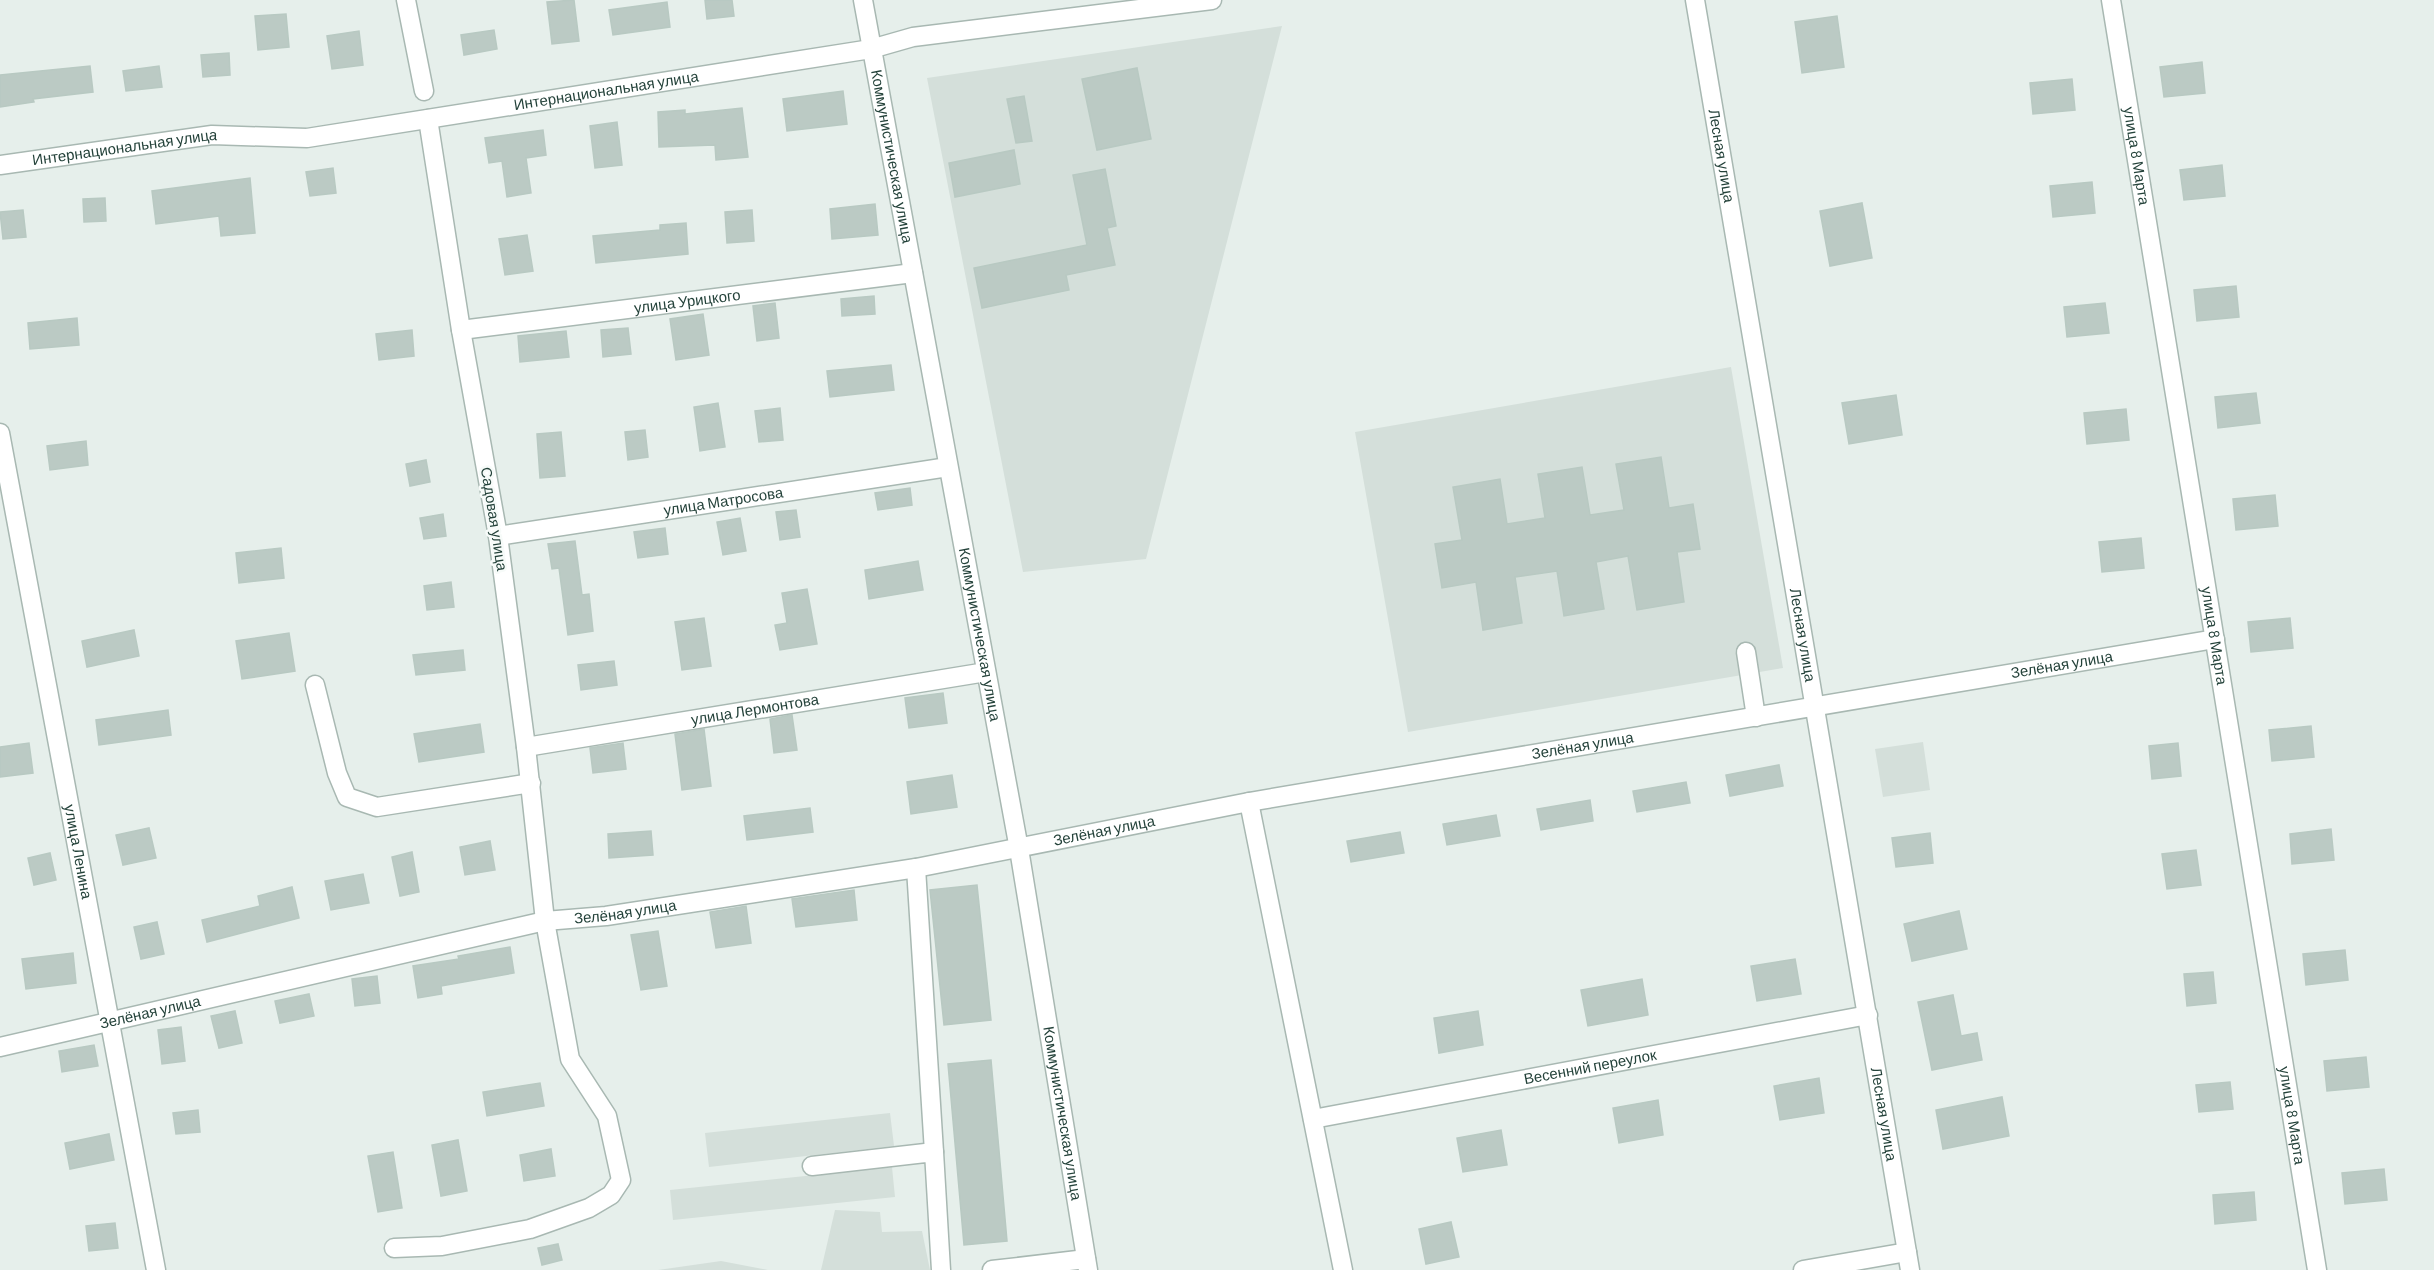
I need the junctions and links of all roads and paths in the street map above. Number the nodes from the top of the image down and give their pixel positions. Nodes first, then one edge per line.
1 (406, 0) edge
2 (863, 0) edge
3 (1212, 0) edge
4 (1695, 0) edge
5 (2111, 0) edge
6 (871, 49) junction
7 (424, 91) dead end
8 (428, 119) junction
9 (0, 165) edge
10 (913, 273) junction
11 (461, 330) junction
12 (0, 433) edge
13 (948, 467) junction
14 (498, 536) junction
15 (2215, 639) junction
16 (1746, 652) dead end
17 (986, 672) junction
18 (315, 686) dead end
19 (1816, 706) junction
20 (1756, 717) junction
21 (526, 747) junction
22 (531, 783) junction
23 (1249, 802) junction
24 (1019, 849) junction
25 (916, 868) junction
26 (545, 921) junction
27 (1868, 1015) junction
28 (110, 1023) junction
29 (0, 1047) edge
30 (1313, 1119) junction
31 (934, 1152) junction
32 (812, 1166) dead end
33 (394, 1248) dead end
34 (1909, 1261) edge
35 (1087, 1264) edge
36 (156, 1270) edge
37 (941, 1270) edge
38 (992, 1270) edge
39 (1343, 1270) edge
40 (1803, 1270) edge
41 (2317, 1270) edge

1 - 7 street
2 - 6 street, Коммунистическая улица
3 - 6 street, Интернациональная улица
4 - 19 street, Лесная улица
5 - 15 street, улица 8 Марта
6 - 8 street, Интернациональная улица
6 - 10 street, Коммунистическая улица
8 - 9 street, Интернациональная улица
8 - 11 street, Садовая улица
10 - 11 street, улица Урицкого
10 - 13 street, Коммунистическая улица
11 - 14 street, Садовая улица
12 - 28 street, улица Ленина
13 - 14 street, улица Матросова
13 - 17 street, Коммунистическая улица
14 - 21 street, Садовая улица
15 - 19 street, Зелёная улица
15 - 41 street, улица 8 Марта
16 - 20 street
17 - 21 street, улица Лермонтова
17 - 24 street, Коммунистическая улица
18 - 22 street
19 - 20 street, Зелёная улица
19 - 27 street, Лесная улица
20 - 23 street, Зелёная улица
21 - 22 street, Садовая улица
22 - 26 street, Садовая улица
23 - 24 street, Зелёная улица
23 - 30 street
24 - 25 street, Зелёная улица
24 - 35 street, Коммунистическая улица
25 - 26 street, Зелёная улица
25 - 31 street
26 - 28 street, Зелёная улица
26 - 33 street, Садовая улица
27 - 30 street, Весенний переулок
27 - 34 street, Лесная улица
28 - 29 street, Зелёная улица
28 - 36 street, улица Ленина
30 - 39 street
31 - 32 street
31 - 37 street
34 - 40 street
35 - 38 street

